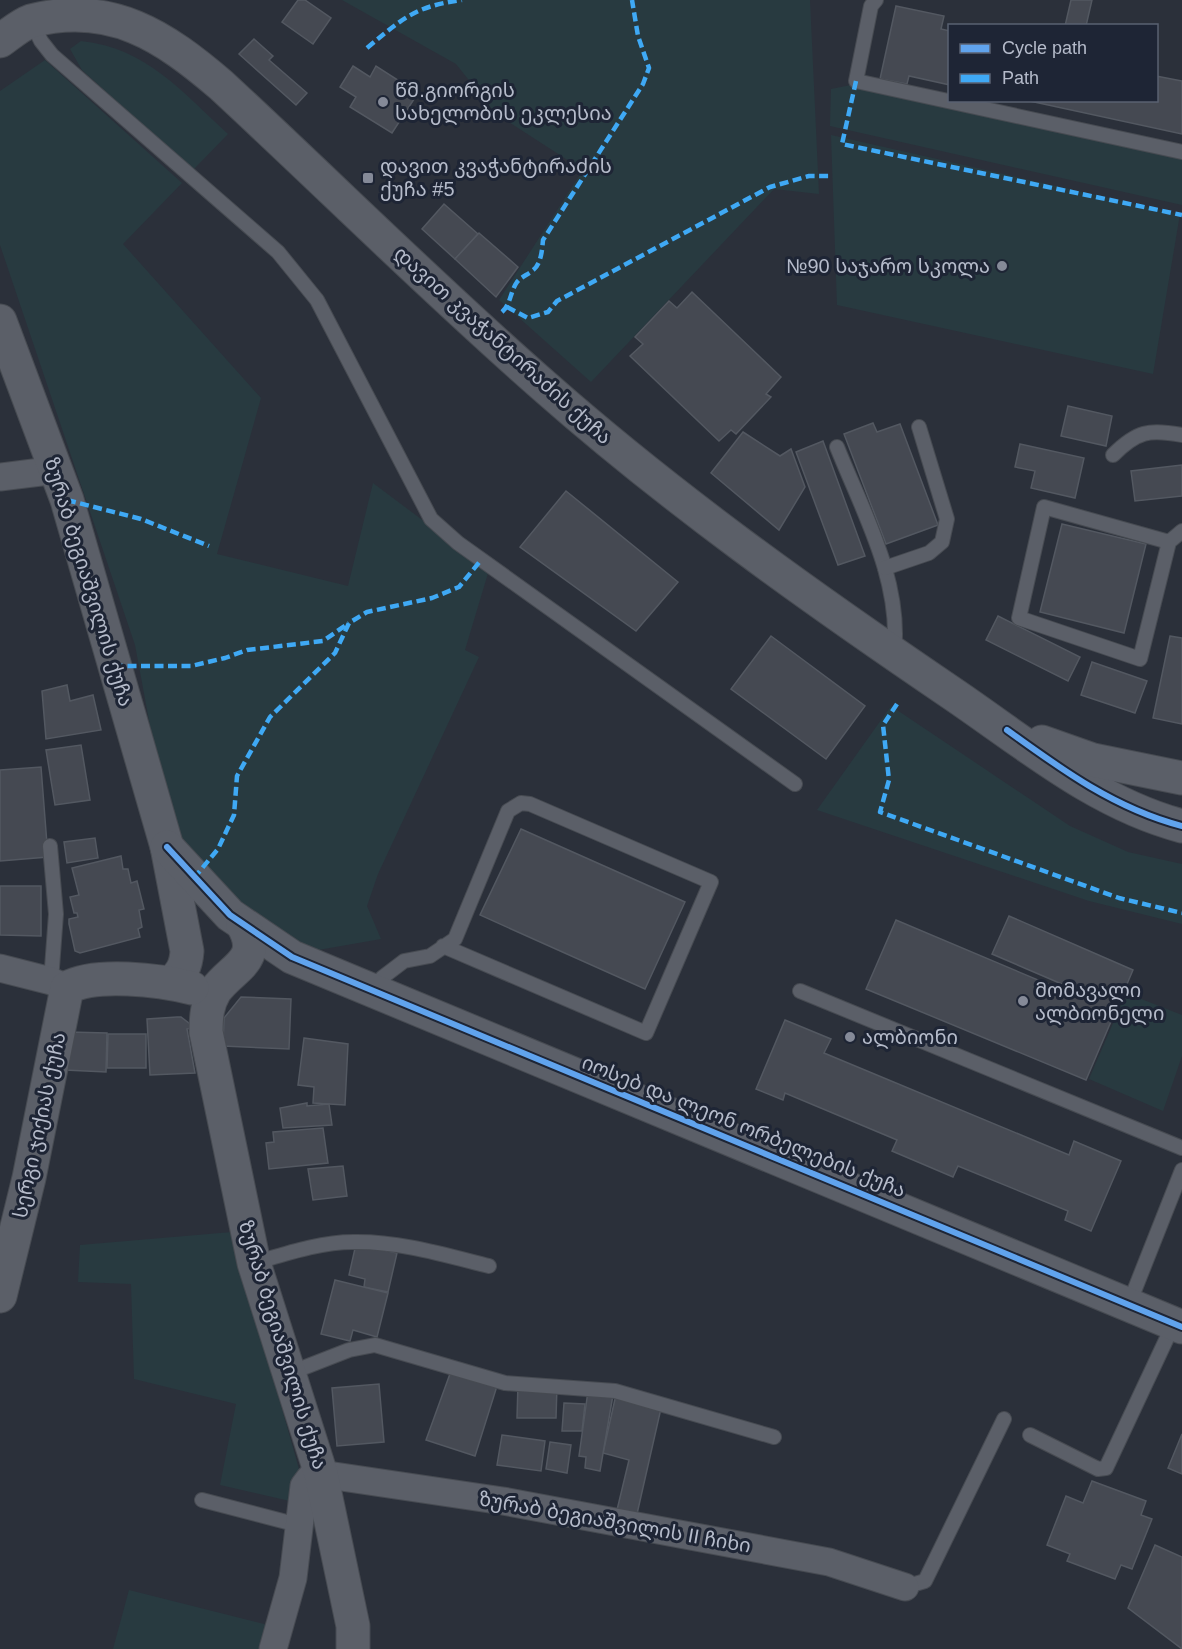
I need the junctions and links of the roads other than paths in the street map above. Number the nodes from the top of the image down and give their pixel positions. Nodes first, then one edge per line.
1 (876, 0) edge
2 (31, 21) junction
3 (0, 41) edge
4 (948, 101) edge
5 (952, 102) edge
6 (1182, 152) edge
7 (0, 321) edge
8 (919, 427) dead end
9 (1182, 435) edge
10 (837, 447) dead end
11 (1113, 454) dead end
12 (57, 470) junction
13 (0, 477) edge
14 (1182, 531) edge
15 (1170, 542) junction
16 (885, 568) junction
17 (894, 654) junction
18 (1007, 730) junction
19 (1182, 778) edge
20 (795, 784) dead end
21 (1182, 826) edge
22 (50, 846) dead end
23 (167, 847) junction
24 (236, 920) junction
25 (443, 946) junction
26 (187, 948) junction
27 (292, 957) junction
28 (0, 968) edge
29 (225, 980) junction
30 (171, 983) junction
31 (59, 984) junction
32 (372, 990) junction
33 (800, 991) dead end
34 (1182, 1148) edge
35 (1182, 1170) edge
36 (254, 1263) junction
37 (489, 1266) dead end
38 (0, 1296) edge
39 (1129, 1304) junction
40 (1178, 1325) edge
41 (289, 1373) junction
42 (1004, 1419) dead end
43 (1030, 1435) dead end
44 (774, 1437) dead end
45 (321, 1474) junction
46 (202, 1500) dead end
47 (298, 1525) junction
48 (904, 1587) joint
49 (273, 1649) edge
50 (353, 1649) edge

1 - 4 lane
2 - 3 street, დავით კვაჭანტირაძის ქუჩა
2 - 17 street, დავით კვაჭანტირაძის ქუჩა
2 - 20 lane
5 - 6 lane
7 - 12 street, ზურაბ ბეგიაშვილის ქუჩა
8 - 16 lane
9 - 11 lane
10 - 16 lane
12 - 13 street
12 - 23 street, ზურაბ ბეგიაშვილის ქუჩა
14 - 15 lane
15 - 15 lane
16 - 17 lane
17 - 18 street, დავით კვაჭანტირაძის ქუჩა
18 - 19 street, დავით კვაჭანტირაძის ქუჩა
18 - 21 street, დავით კვაჭანტირაძის ქუჩა
22 - 31 lane
23 - 24 street, იოსებ და ლეონ ორბელების ქუჩა
23 - 26 street, ზურაბ ბეგიაშვილის ქუჩა
24 - 26 street
24 - 27 street, იოსებ და ლეონ ორბელების ქუჩა
24 - 29 street
25 - 25 lane
25 - 32 lane
26 - 29 street
26 - 30 street
27 - 29 street
27 - 32 street, იოსებ და ლეონ ორბელების ქუჩა
28 - 31 street
29 - 30 street
29 - 36 street, ზურაბ ბეგიაშვილის ქუჩა
30 - 31 street
31 - 38 street, სერგი ჯიქიას ქუჩა
32 - 39 street, იოსებ და ლეონ ორბელების ქუჩა
33 - 34 lane
35 - 39 lane
36 - 37 lane
36 - 41 street, ზურაბ ბეგიაშვილის ქუჩა
39 - 40 street, იოსებ და ლეონ ორბელების ქუჩა
40 - 43 lane
41 - 44 lane
41 - 45 street, ზურაბ ბეგიაშვილის ქუჩა
42 - 48 lane
45 - 47 street
45 - 48 street, ზურაბ ბეგიაშვილის II ჩიხი
45 - 50 street, ზურაბ ბეგიაშვილის ქუჩა
46 - 47 lane
47 - 49 street

